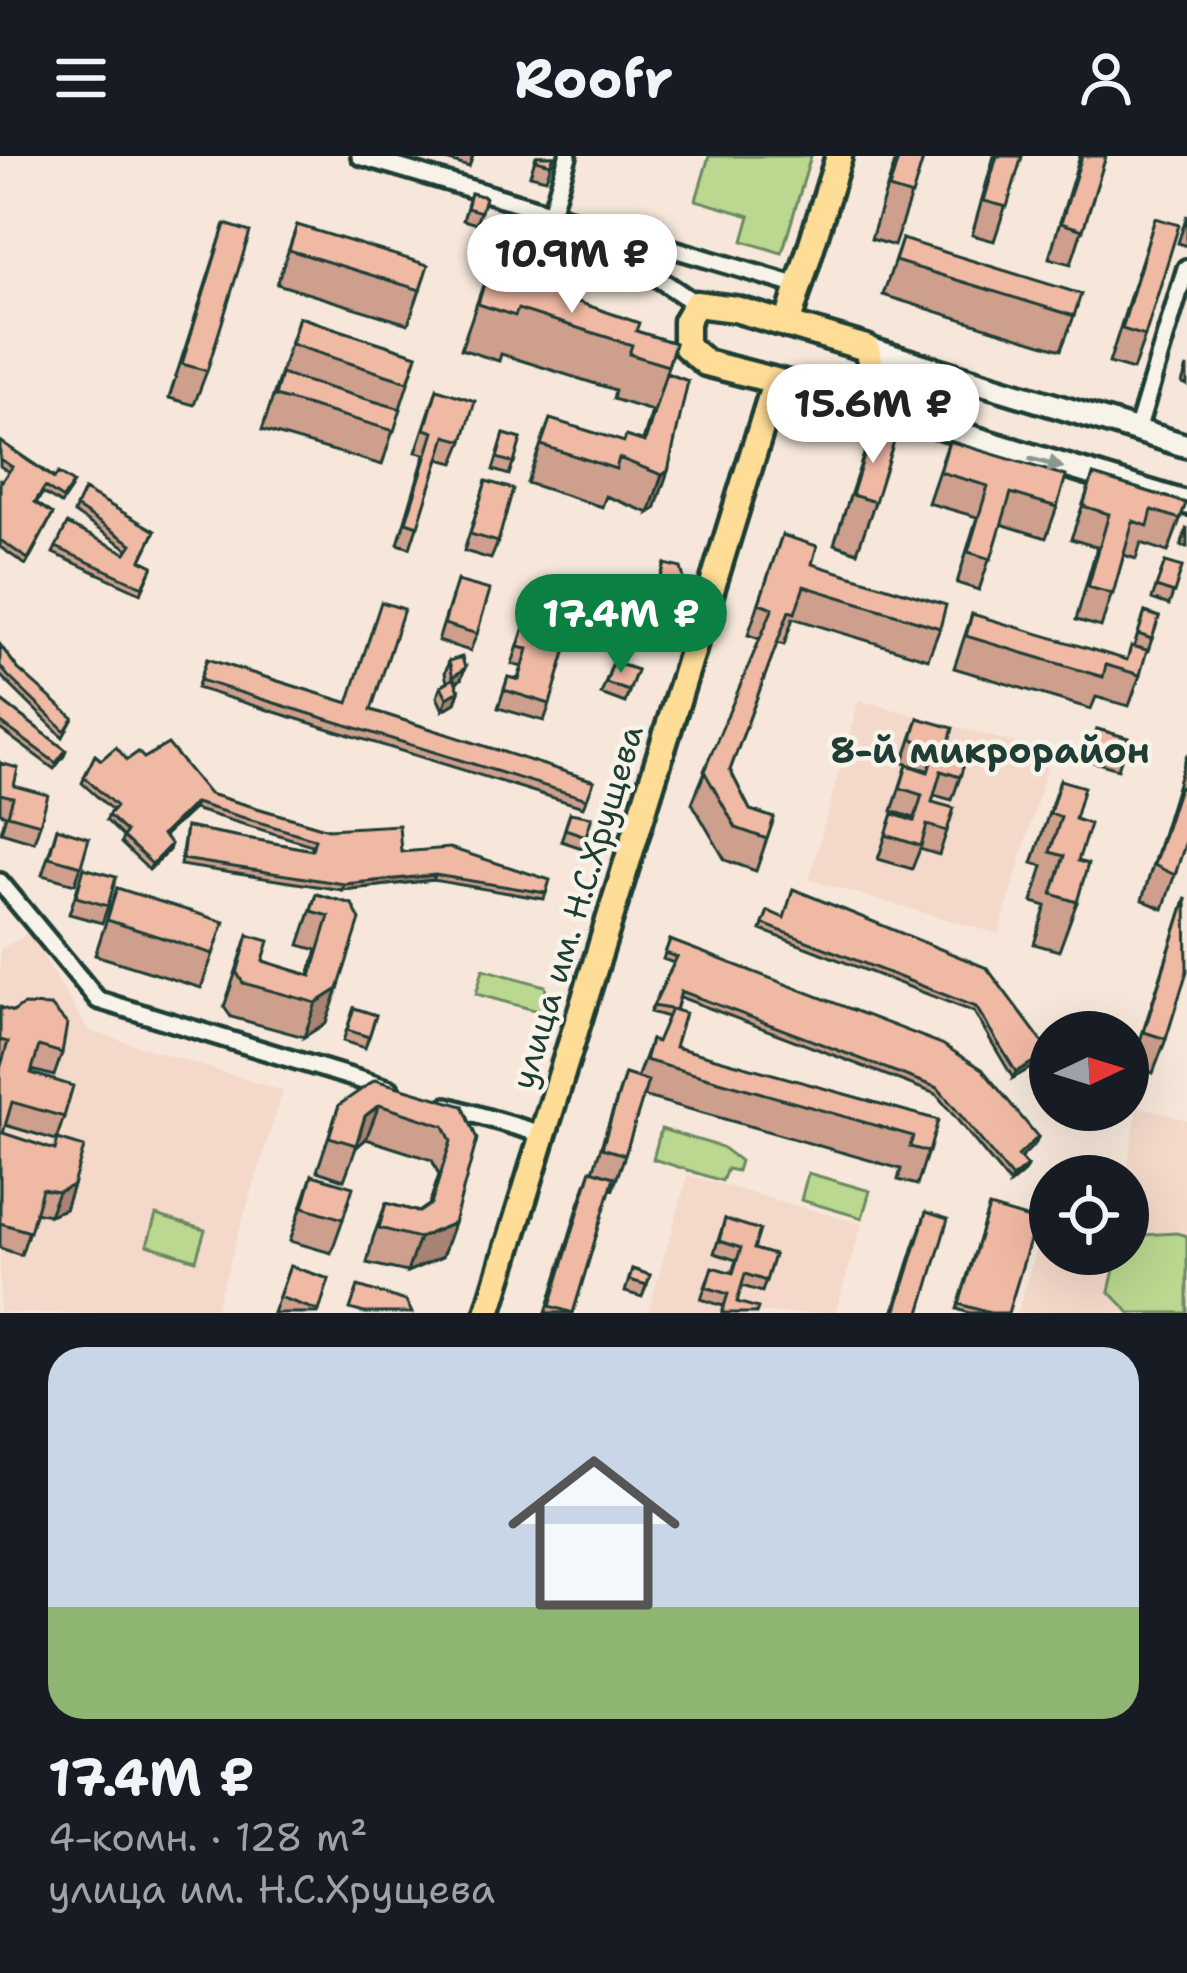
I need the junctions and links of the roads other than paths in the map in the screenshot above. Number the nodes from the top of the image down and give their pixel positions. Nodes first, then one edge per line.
1 (360, 156) edge
2 (568, 156) edge
3 (838, 156) edge
4 (552, 209) junction
5 (571, 219) junction
6 (670, 247) junction
7 (1186, 268) edge
8 (660, 278) junction
9 (802, 286) junction
10 (696, 304) junction
11 (787, 326) junction
12 (866, 348) junction
13 (775, 383) junction
14 (854, 401) junction
15 (1137, 431) junction
16 (1187, 446) edge
17 (1187, 503) edge
18 (0, 881) edge
19 (401, 1093) edge
20 (422, 1099) edge
21 (542, 1134) junction
22 (488, 1313) edge

1 - 4 street
2 - 4 street
3 - 9 main road
4 - 5 street
5 - 6 street
5 - 8 street
6 - 8 street
6 - 9 street
7 - 15 street
8 - 10 street
9 - 11 main road
10 - 11 main road
10 - 13 main road
11 - 12 main road
12 - 14 main road
12 - 15 main road
13 - 14 main road
13 - 21 main road, улица им. Н.С.Хрущева
14 -> 17 main road
15 - 16 main road
18 - 19 street
20 - 21 street
21 - 22 main road, улица им. Н.С.Хрущева

